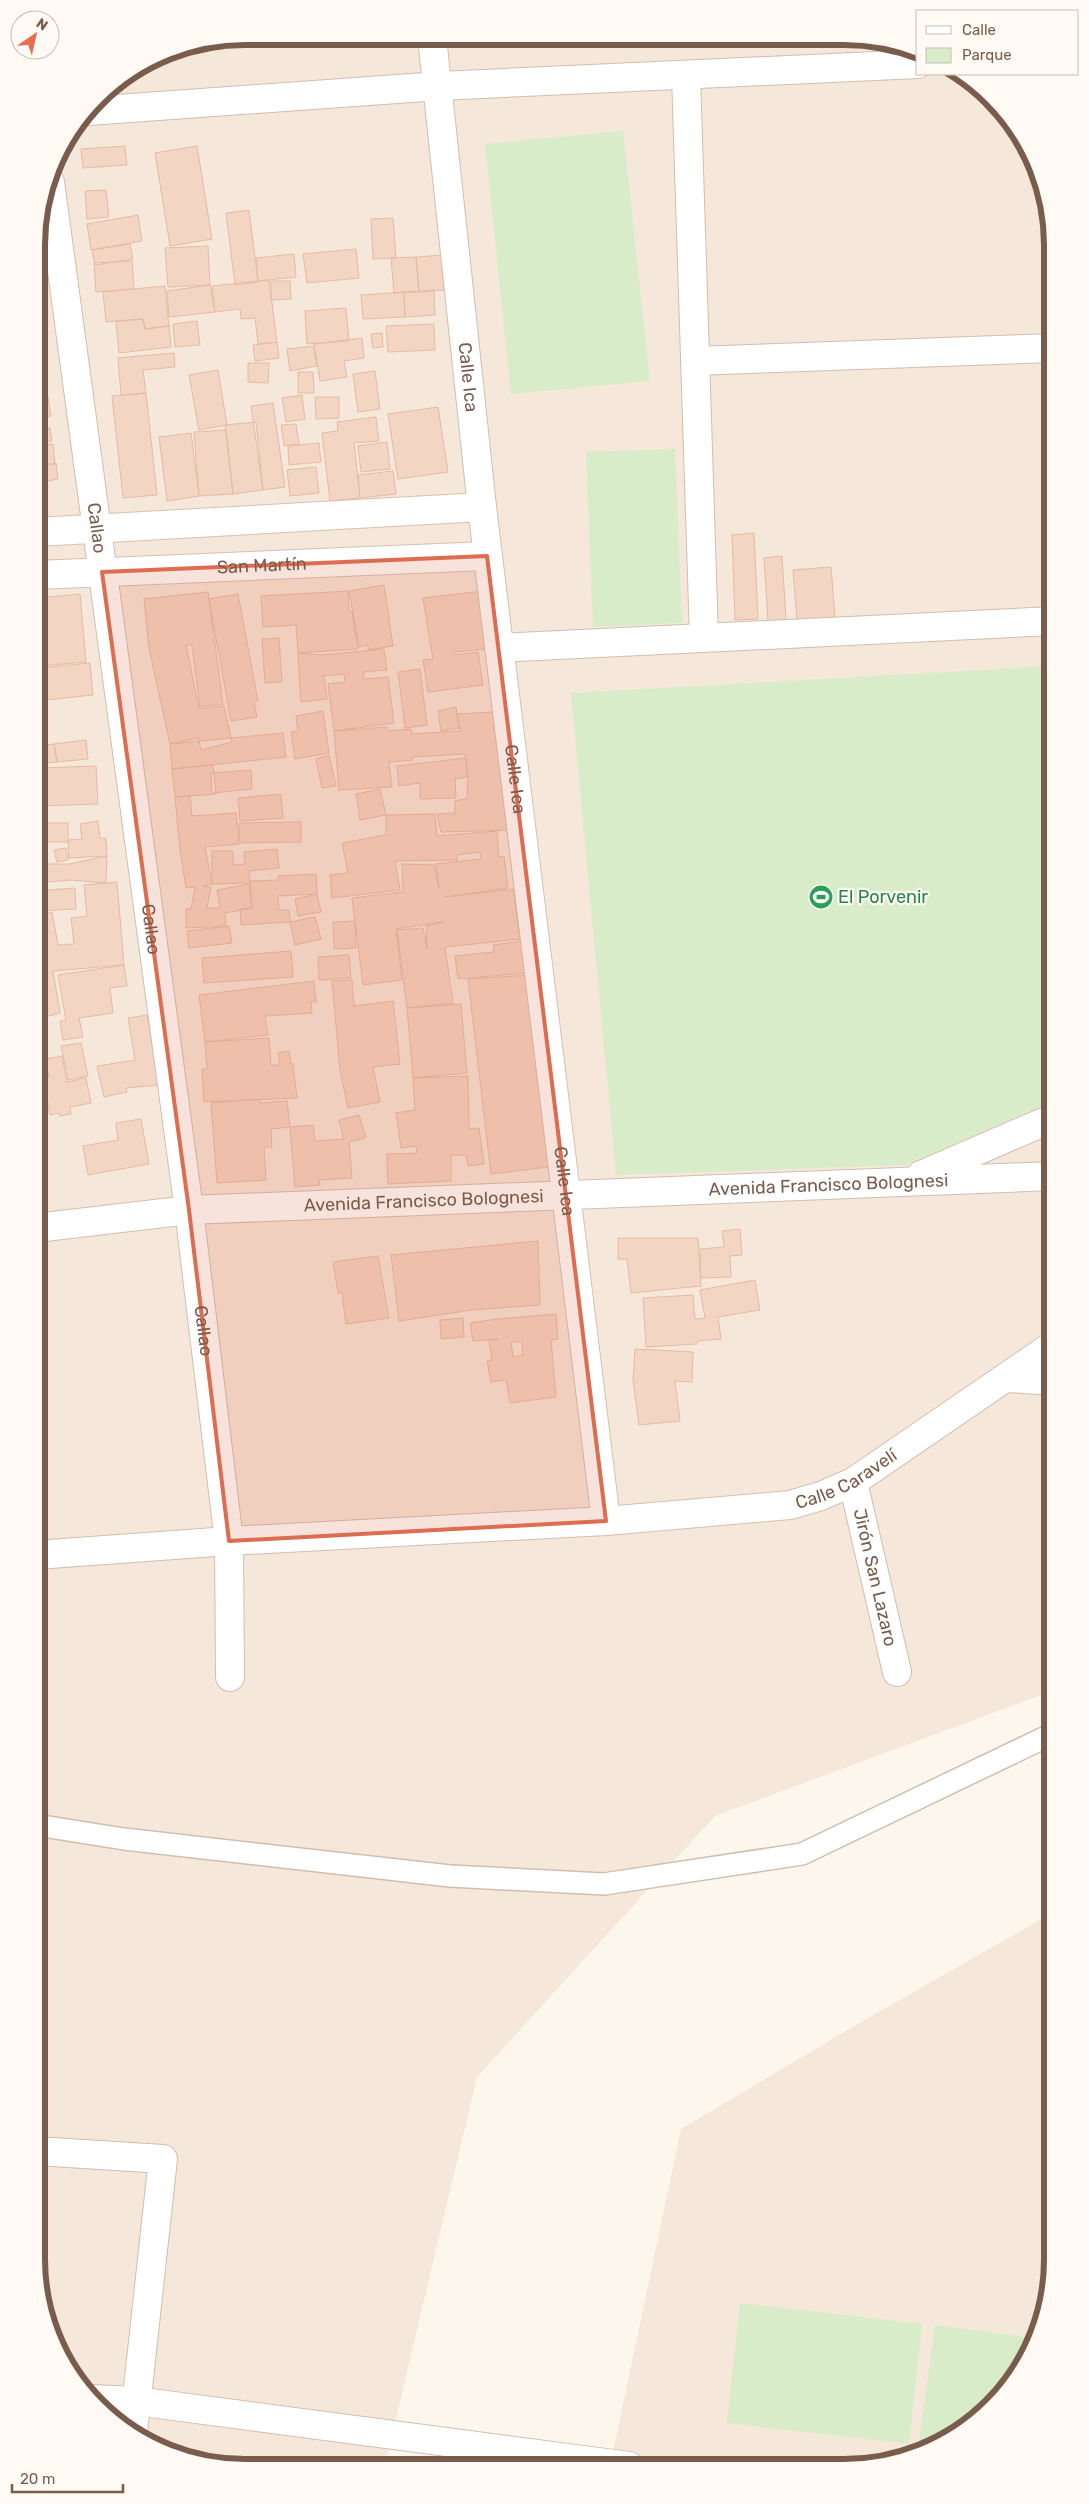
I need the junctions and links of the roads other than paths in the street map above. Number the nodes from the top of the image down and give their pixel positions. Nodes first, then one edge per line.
1 (433, 45) edge
2 (916, 64) edge
3 (686, 76) junction
4 (439, 86) junction
5 (98, 110) edge
6 (52, 194) edge
7 (1044, 348) edge
8 (695, 361) junction
9 (482, 507) junction
10 (97, 529) junction
11 (45, 532) edge
12 (488, 556) junction
13 (102, 572) junction
14 (45, 575) edge
15 (1044, 621) edge
16 (704, 638) junction
17 (499, 648) junction
18 (1044, 1122) edge
19 (1044, 1176) edge
20 (905, 1182) junction
21 (565, 1195) junction
22 (190, 1210) junction
23 (45, 1227) edge
24 (1044, 1351) edge
25 (1007, 1378) junction
26 (1044, 1380) edge
27 (853, 1482) junction
28 (606, 1521) junction
29 (229, 1541) junction
30 (45, 1553) edge
31 (897, 1672) dead end
32 (230, 1678) dead end
33 (1044, 1738) edge
34 (45, 1826) edge
35 (45, 2152) edge
36 (104, 2400) edge
37 (136, 2401) junction
38 (134, 2425) edge
39 (576, 2459) edge

1 - 4 street, Calle Ica
2 - 3 street
3 - 4 street
3 - 8 street
4 - 5 street
4 - 9 street, Calle Ica
6 - 10 street, Callao
7 - 8 street
8 - 16 street
9 - 10 street
9 - 12 street, Calle Ica
10 - 11 street
10 - 13 street, Callao
12 - 13 street, San Martín
12 - 17 street, Calle Ica
13 - 14 street, San Martín
13 - 22 street, Callao
15 - 16 street
16 - 17 street
17 - 21 street, Calle Ica
18 - 20 street
19 - 20 street, Avenida Francisco Bolognesi
20 - 21 street, Avenida Francisco Bolognesi
21 - 22 street, Avenida Francisco Bolognesi
21 - 28 street, Calle Ica
22 - 23 street, Avenida Francisco Bolognesi
22 - 29 street, Callao
24 - 25 street, Calle Caravelí
25 - 26 street
25 - 27 street, Calle Caravelí
27 - 28 street, Calle Caravelí
27 - 31 street, Jirón San Lazaro
28 - 29 street, Calle Caravelí
29 - 30 street, Calle Caravelí
29 - 32 street, Callao
33 - 34 lane
35 - 37 street
36 - 37 street
37 - 38 street
37 - 39 street

